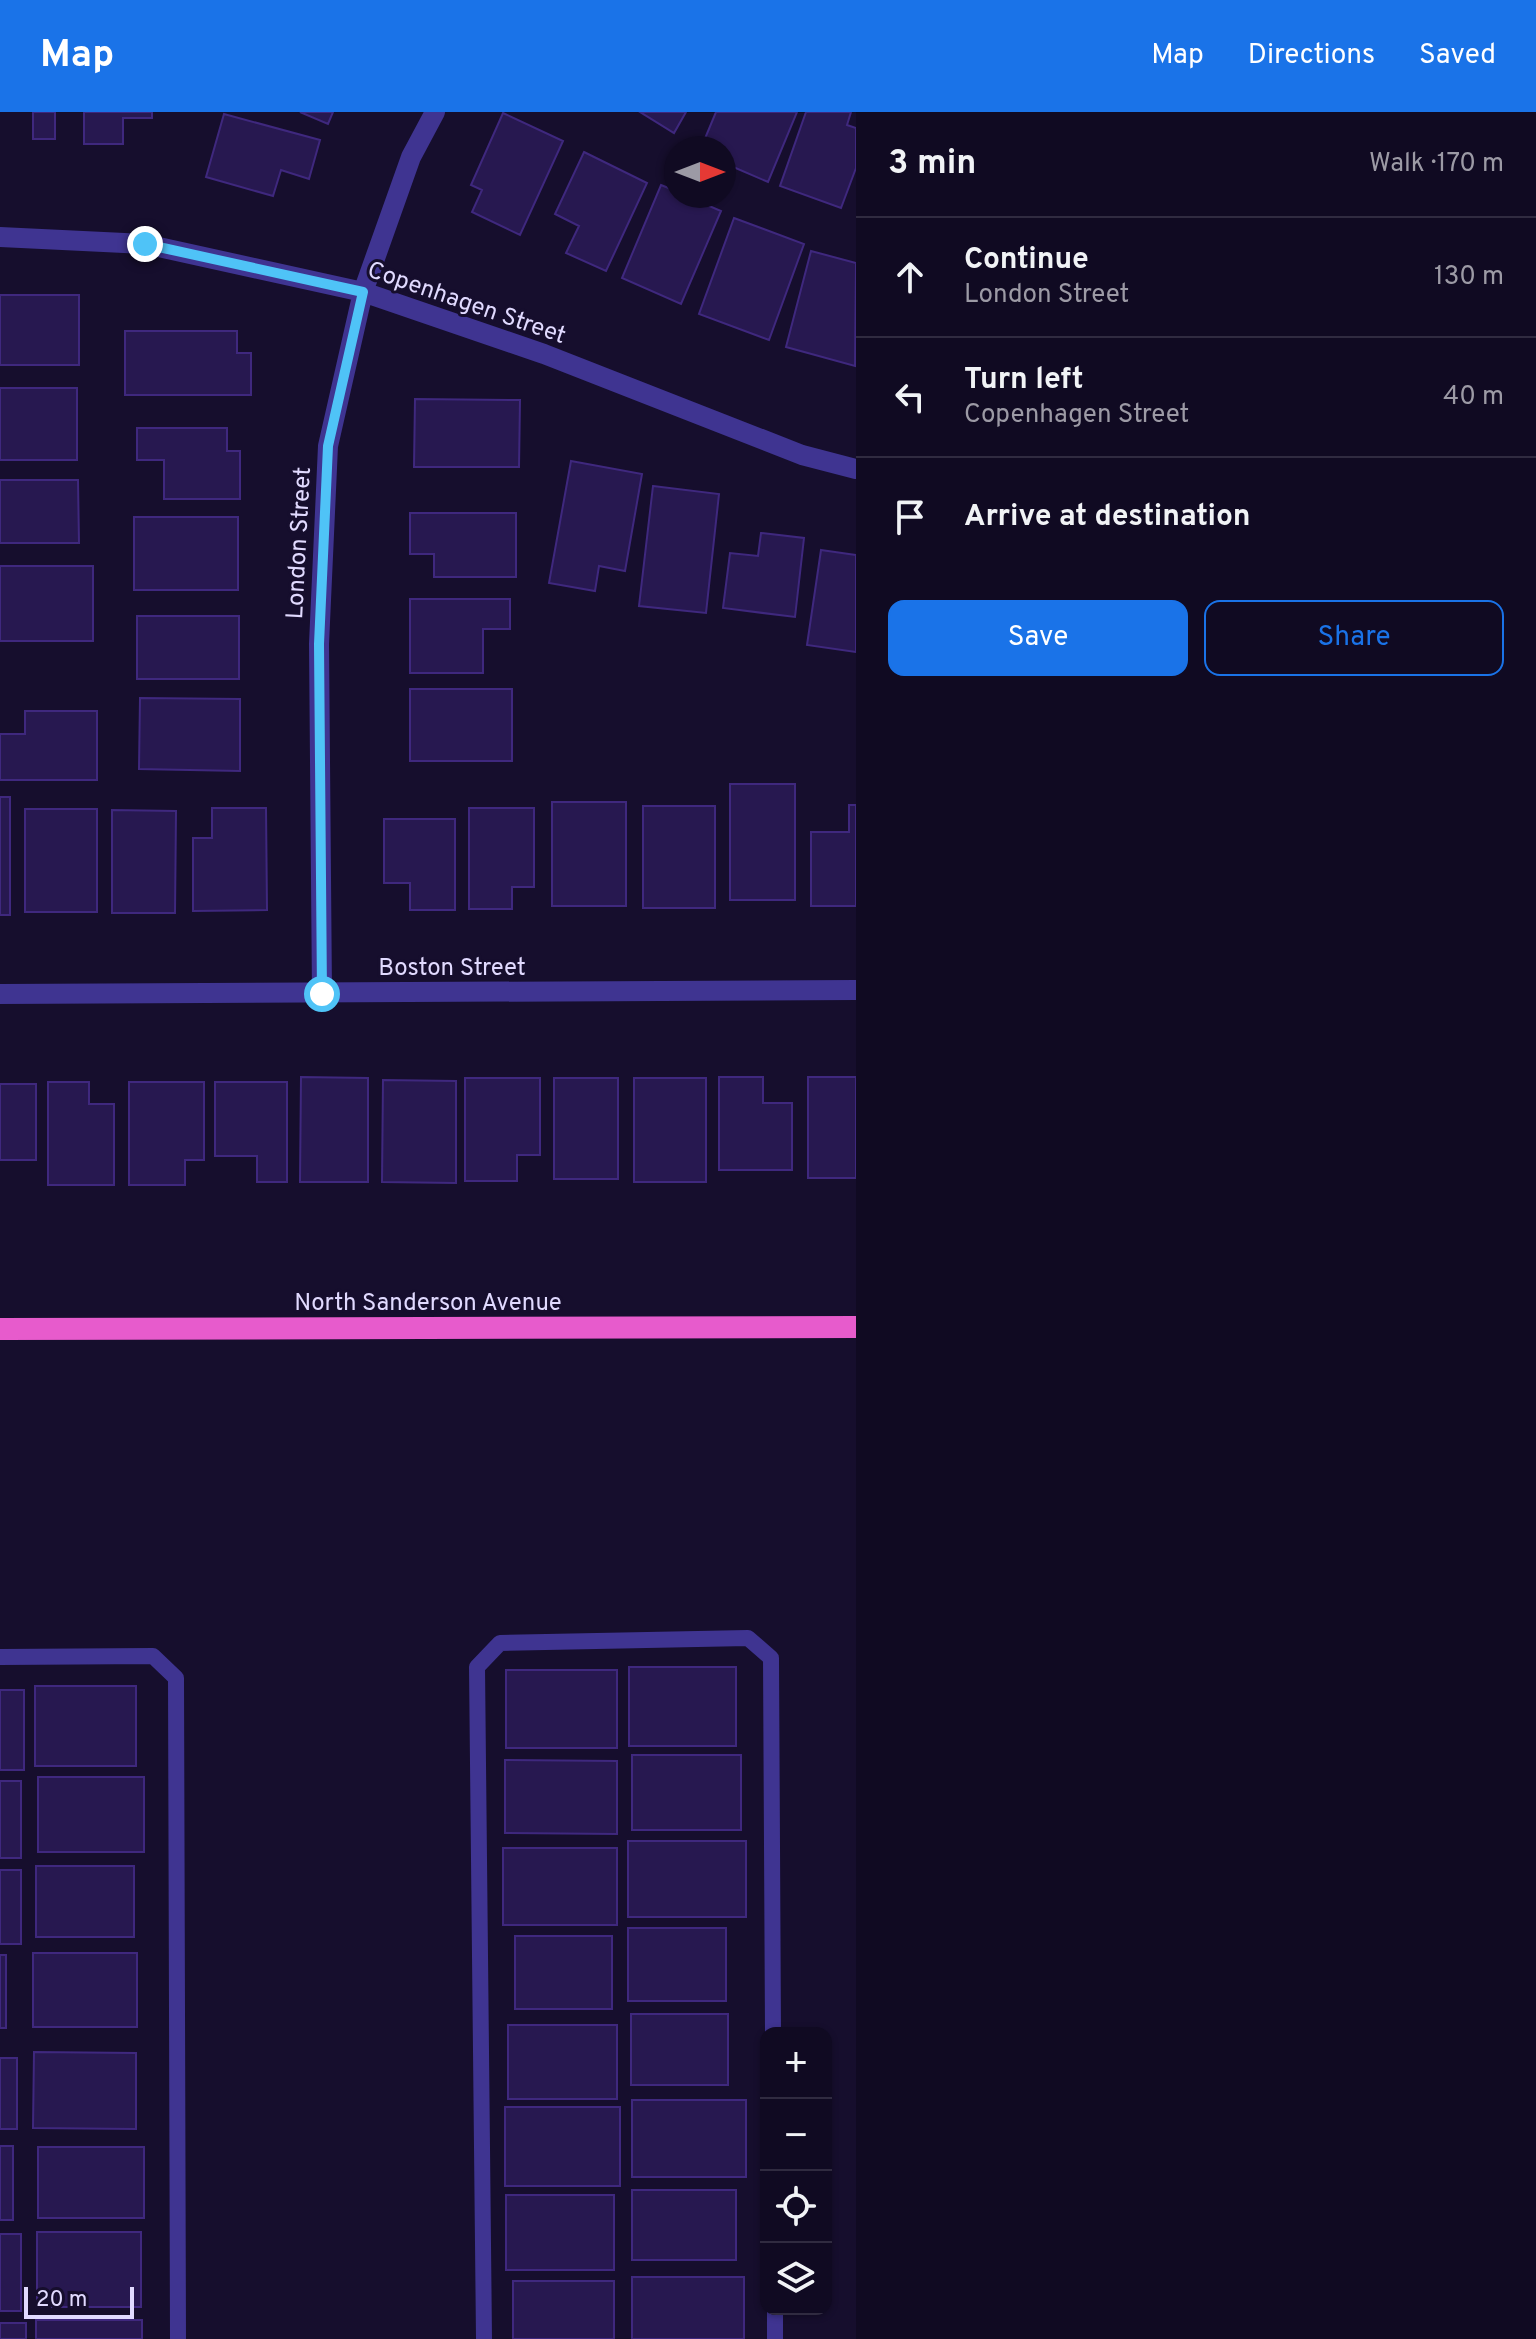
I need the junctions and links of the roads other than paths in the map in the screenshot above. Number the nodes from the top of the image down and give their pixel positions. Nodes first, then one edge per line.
1 (435, 112) edge
2 (0, 237) edge
3 (363, 292) junction
4 (856, 469) edge
5 (856, 990) edge
6 (0, 994) edge
7 (322, 994) junction
8 (856, 1327) edge
9 (0, 1329) edge
10 (0, 1657) edge
11 (773, 2027) edge
12 (775, 2315) edge
13 (178, 2339) edge
14 (484, 2339) edge
15 (775, 2339) edge

1 - 3 street, London Street
2 - 3 street, Copenhagen Street
3 - 4 street, Copenhagen Street
3 - 7 street, London Street
5 - 7 street, Boston Street
6 - 7 street, Boston Street
8 - 9 highway, North Sanderson Avenue
10 - 13 lane
11 - 14 lane
12 - 15 lane

